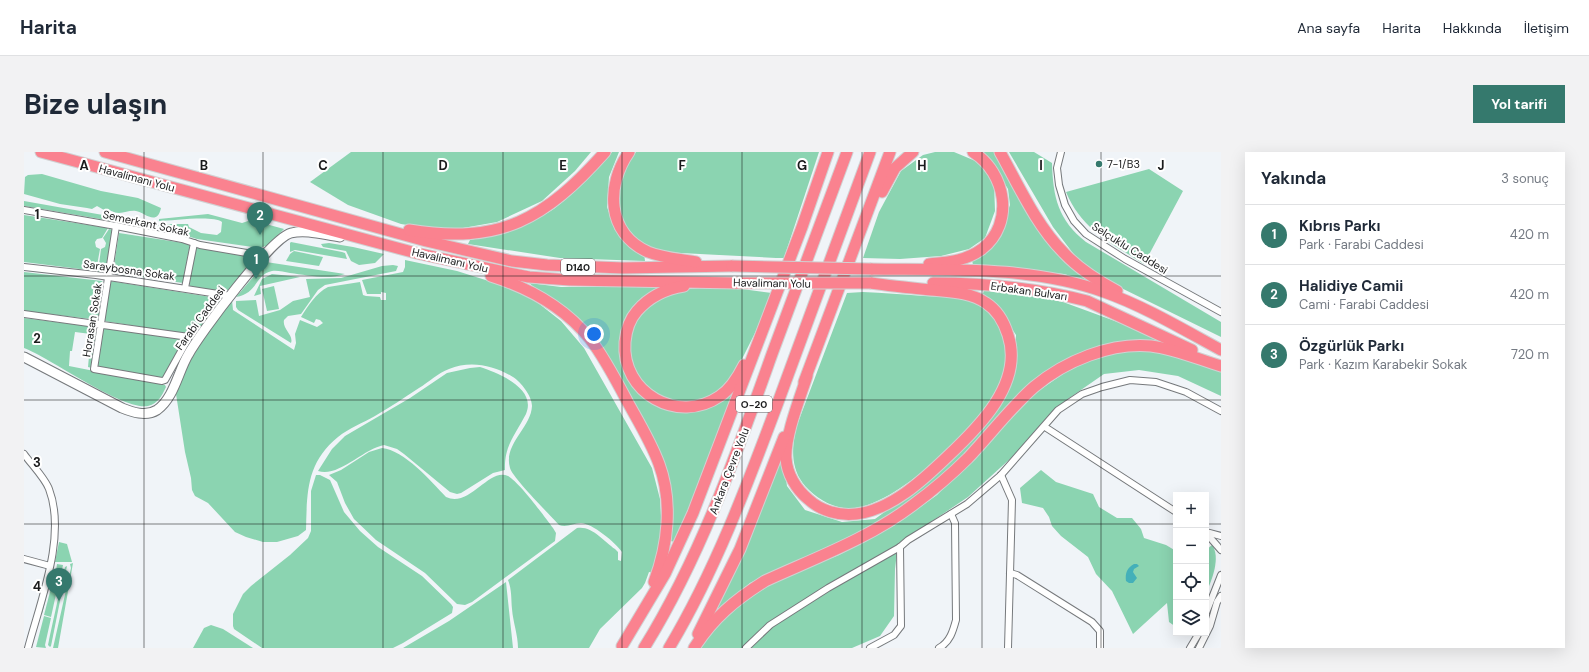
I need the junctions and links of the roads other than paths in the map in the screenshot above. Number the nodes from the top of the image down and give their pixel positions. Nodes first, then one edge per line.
1 (41, 152) edge
2 (106, 152) edge
3 (605, 152) edge
4 (629, 152) edge
5 (825, 152) edge
6 (828, 152) edge
7 (847, 152) edge
8 (870, 152) edge
9 (890, 152) edge
10 (913, 152) edge
11 (973, 152) edge
12 (1000, 152) edge
13 (1061, 152) edge
14 (24, 210) edge
15 (329, 214) junction
16 (279, 216) junction
17 (116, 226) junction
18 (802, 227) junction
19 (285, 236) junction
20 (367, 240) junction
21 (194, 243) junction
22 (416, 253) junction
23 (264, 256) junction
24 (730, 266) junction
25 (24, 267) edge
26 (871, 269) junction
27 (108, 277) junction
28 (721, 283) junction
29 (871, 283) junction
30 (185, 288) junction
31 (777, 294) junction
32 (231, 296) junction
33 (832, 308) junction
34 (1221, 312) edge
35 (24, 314) edge
36 (1165, 320) junction
37 (101, 324) junction
38 (1221, 344) edge
39 (1221, 350) edge
40 (24, 357) edge
41 (1221, 365) edge
42 (807, 376) junction
43 (1221, 411) edge
44 (1044, 426) junction
45 (24, 454) edge
46 (1001, 475) junction
47 (1173, 510) edge
48 (951, 514) junction
49 (1209, 533) edge
50 (1209, 536) edge
51 (1221, 536) edge
52 (900, 547) junction
53 (1221, 550) edge
54 (24, 559) edge
55 (50, 566) junction
56 (1010, 574) junction
57 (1221, 575) edge
58 (1221, 596) edge
59 (1209, 605) edge
60 (1197, 636) edge
61 (622, 647) edge
62 (28, 648) edge
63 (644, 648) edge
64 (669, 648) edge
65 (689, 648) edge
66 (694, 648) edge
67 (746, 648) edge
68 (870, 648) edge
69 (939, 648) edge
70 (1008, 648) edge
71 (1100, 648) edge
72 (1190, 648) edge
73 (1199, 648) edge

1 - 16 highway, Havalimanı Yolu / D140
2 - 15 highway, Havalimanı Yolu / D140
3 - 15 highway
4 - 24 highway
5 - 18 highway
6 - 18 highway
7 - 63 highway, Ankara Çevre Yolu / O-20
8 - 64 highway, Ankara Çevre Yolu / O-20
9 - 33 highway
10 - 33 highway
11 - 26 highway
12 - 36 highway
13 - 34 street, Selçuklu Caddesi
14 - 17 street, Semerkant Sokak
15 - 24 highway, Havalimanı Yolu / D140
16 - 19 street
16 - 20 highway, Havalimanı Yolu / D140
17 - 21 street, Semerkant Sokak
17 - 27 street, Horasan Sokak
18 - 31 highway
19 - 20 street
19 - 23 street, Farabi Caddesi
20 - 22 highway, Havalimanı Yolu / D140
21 - 23 street, Semerkant Sokak
21 - 30 street
22 - 28 highway, Havalimanı Yolu / D140
22 - 61 highway
23 - 32 street, Farabi Caddesi
24 - 26 highway, Havalimanı Yolu, bridge
25 - 27 street, Saraybosna Sokak
26 - 36 highway, Erbakan Bulvarı
27 - 30 street, Saraybosna Sokak
27 - 37 street, Horasan Sokak
28 - 29 highway, Havalimanı Yolu / D140, bridge
28 - 31 highway
29 - 41 highway, Erbakan Bulvarı
29 - 42 highway
30 - 32 street, Saraybosna Sokak
31 - 61 highway
32 - 40 street, Farabi Caddesi
33 - 42 highway
35 - 37 street
36 - 38 highway
36 - 39 highway, Erbakan Bulvarı
37 - 37 street, Horasan Sokak
41 - 66 highway
42 - 65 highway
43 - 44 street
44 - 46 street
44 - 47 street
45 - 55 street
46 - 48 street
46 - 56 street
48 - 52 street
48 - 69 street
49 - 51 street
50 - 53 street
52 - 67 street
52 - 68 street
54 - 55 street
55 - 62 street
56 - 70 street
56 - 71 street
57 - 59 street
58 - 73 street
60 - 72 street

